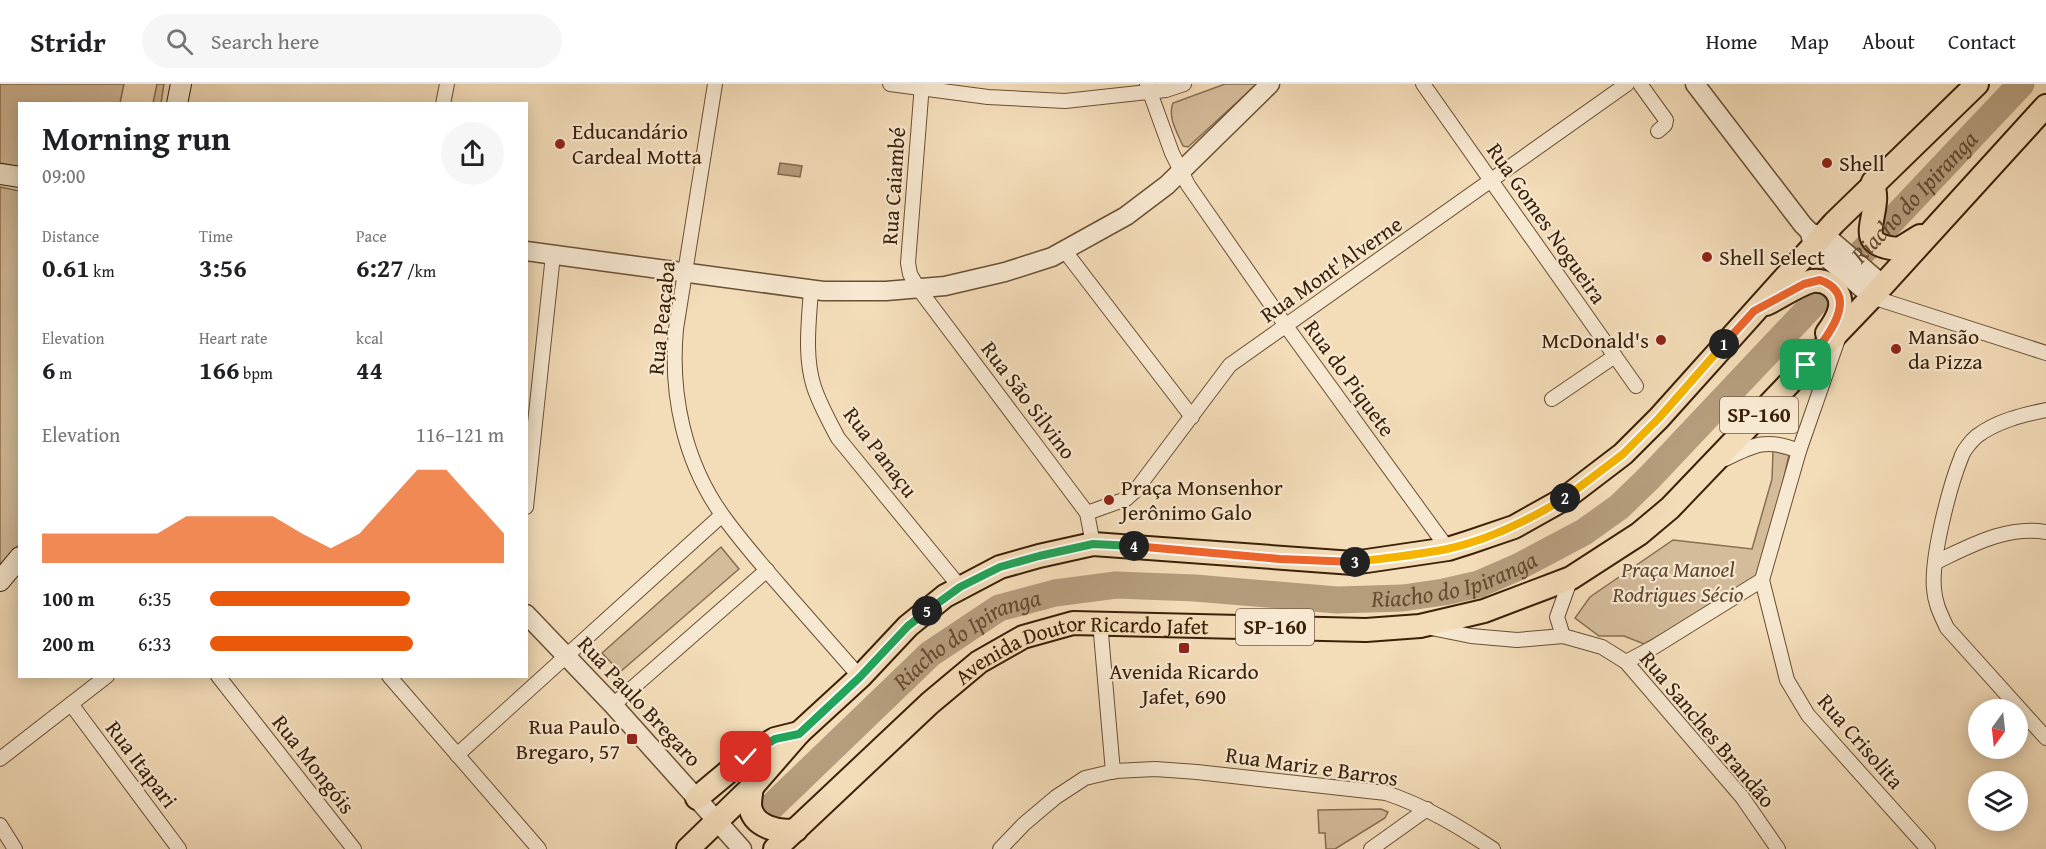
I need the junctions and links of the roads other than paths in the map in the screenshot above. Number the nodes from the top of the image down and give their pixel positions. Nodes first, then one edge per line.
1 (181, 84) edge
2 (447, 84) edge
3 (715, 84) edge
4 (890, 84) edge
5 (1184, 84) edge
6 (1270, 84) edge
7 (1423, 84) edge
8 (1627, 84) edge
9 (1640, 84) edge
10 (1695, 84) edge
11 (1977, 84) edge
12 (922, 86) edge
13 (1148, 88) edge
14 (177, 102) edge
15 (443, 102) edge
16 (2046, 106) edge
17 (1658, 131) dead end
18 (1181, 170) junction
19 (0, 174) edge
20 (18, 177) edge
21 (1491, 182) junction
22 (1874, 182) junction
23 (1935, 226) junction
24 (1820, 242) junction
25 (1064, 250) junction
26 (528, 251) edge
27 (554, 255) junction
28 (685, 272) junction
29 (918, 288) junction
30 (811, 289) junction
31 (1876, 289) junction
32 (1754, 311) junction
33 (1840, 321) junction
34 (1286, 326) junction
35 (2046, 353) edge
36 (1614, 356) junction
37 (1636, 386) dead end
38 (1552, 399) dead end
39 (2046, 410) edge
40 (1192, 417) junction
41 (1799, 452) junction
42 (1712, 465) junction
43 (528, 489) edge
44 (1087, 513) junction
45 (722, 515) junction
46 (2046, 532) edge
47 (1093, 544) junction
48 (1448, 549) junction
49 (18, 559) edge
50 (1936, 562) junction
51 (767, 570) junction
52 (1571, 578) junction
53 (1762, 580) junction
54 (0, 581) edge
55 (960, 587) junction
56 (528, 616) edge
57 (1100, 622) junction
58 (1420, 626) junction
59 (1563, 636) junction
60 (567, 656) junction
61 (1626, 662) junction
62 (860, 677) junction
63 (104, 678) edge
64 (220, 678) edge
65 (391, 678) edge
66 (71, 704) junction
67 (613, 705) junction
68 (2043, 730) edge
69 (799, 734) junction
70 (457, 754) junction
71 (0, 759) edge
72 (1113, 772) junction
73 (752, 787) junction
74 (697, 798) junction
75 (1427, 809) junction
76 (718, 820) junction
77 (0, 825) edge
78 (796, 830) junction
79 (15, 849) edge
80 (179, 849) edge
81 (354, 849) edge
82 (539, 849) edge
83 (688, 849) edge
84 (742, 849) edge
85 (776, 849) edge
86 (1000, 849) edge
87 (1371, 849) edge
88 (1493, 849) edge
89 (1778, 849) edge
90 (1928, 849) edge

1 - 14 main road
2 - 15 street
3 - 28 street, Rua Peaçaba
4 - 12 street
5 - 13 street
6 - 18 street
7 - 21 street, Rua Gomes Nogueira
8 - 21 street, Rua Mont'Alverne
9 - 17 street
10 - 24 street
11 - 22 main road, SP-160
12 - 13 street
12 - 29 street, Rua Caiambé
13 - 18 street, Rua do Piquete
16 - 23 main road
18 - 25 street
18 - 34 street, Rua do Piquete
19 - 20 main road
21 - 34 street, Rua Mont'Alverne
21 - 36 street, Rua Gomes Nogueira
22 - 23 main road
22 - 24 main road, SP-160
23 - 31 main road
24 - 31 street
24 - 32 main road, SP-160
25 - 29 street
25 - 40 street
26 - 27 street
27 - 28 street
27 - 43 street
28 - 30 street
28 - 45 street, Rua Peaçaba
29 - 30 street
29 - 44 street, Rua São Silvino
30 - 55 street, Rua Panaçu
31 - 33 main road
31 - 35 street
32 - 33 main road
32 - 48 main road, SP-160
33 - 41 street
33 - 42 main road, Avenida Doutor Ricardo Jafet / SP-160
34 - 40 street, Rua Mont'Alverne
34 - 48 street, Rua do Piquete
36 - 37 street, Rua Gomes Nogueira
36 - 38 street
39 - 50 street
40 - 44 street, Rua Mont'Alverne
41 - 42 street
41 - 53 street
42 - 52 main road, Avenida Doutor Ricardo Jafet
44 - 47 street, Rua São Silvino
45 - 51 street, Rua Peaçaba
45 - 60 street
46 - 50 street
47 - 48 main road, SP-160
47 - 55 main road, SP-160
49 - 54 main road
50 - 68 street
51 - 62 street, Rua Peaçaba
51 - 67 street
52 - 58 main road, Avenida Doutor Ricardo Jafet / SP-160
52 - 59 street
53 - 61 street
53 - 90 street, Rua Crisolita
55 - 62 main road, SP-160
56 - 60 street, Rua Paulo Bregaro
57 - 58 main road, Avenida Doutor Ricardo Jafet / SP-160
57 - 72 street
57 - 78 main road, Avenida Doutor Ricardo Jafet / SP-160
58 - 59 street, Rua Sanches Brandão
59 - 61 street, Rua Sanches Brandão
60 - 67 street, Rua Paulo Bregaro
60 - 70 street
61 - 89 street, Rua Sanches Brandão
62 - 69 main road, SP-160
63 - 66 street
64 - 81 street, Rua Mongóis
65 - 70 street
66 - 71 street
66 - 80 street, Rua Itapari
67 - 74 street, Rua Paulo Bregaro
69 - 73 main road, SP-160
69 - 74 main road
70 - 82 street
72 - 75 street, Rua Mariz e Barros
72 - 86 street, Rua Mariz e Barros
73 - 76 main road, SP-160
73 - 78 main road
74 - 76 street, Rua Paulo Bregaro
75 - 87 street
75 - 88 street, Rua Mariz e Barros
76 - 83 main road, SP-160
76 - 84 street, Rua Paulo Bregaro
77 - 79 street
78 - 85 main road, Avenida Doutor Ricardo Jafet / SP-160

